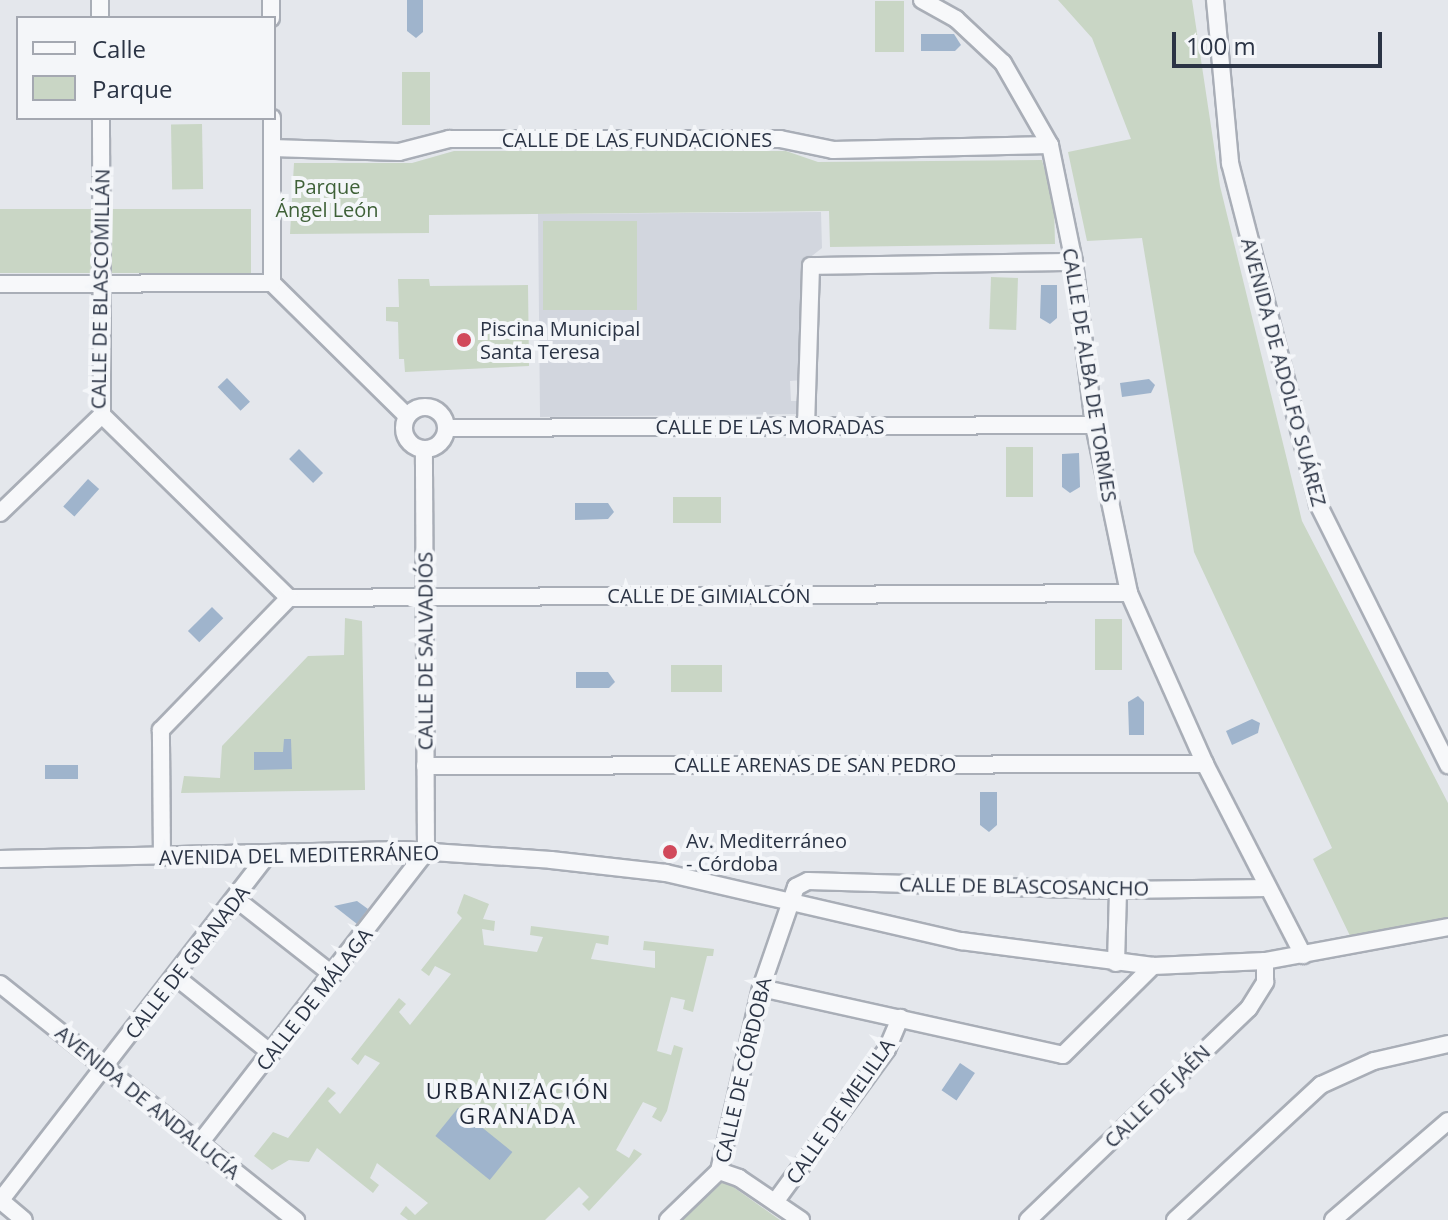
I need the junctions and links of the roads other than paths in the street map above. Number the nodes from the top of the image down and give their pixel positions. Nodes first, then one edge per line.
1 (922, 0) edge
2 (1215, 0) edge
3 (101, 120) edge
4 (272, 120) edge
5 (1050, 145) junction
6 (272, 148) junction
7 (1074, 262) junction
8 (272, 283) junction
9 (0, 284) edge
10 (102, 286) junction
11 (102, 415) junction
12 (407, 416) junction
13 (1094, 425) junction
14 (806, 426) junction
15 (447, 428) junction
16 (424, 449) junction
17 (0, 513) edge
18 (1129, 593) junction
19 (425, 596) junction
20 (289, 598) junction
21 (1205, 764) junction
22 (1448, 765) edge
23 (425, 766) junction
24 (426, 852) junction
25 (268, 854) junction
26 (162, 857) junction
27 (0, 859) edge
28 (1268, 888) junction
29 (1118, 890) junction
30 (236, 899) junction
31 (788, 901) junction
32 (1448, 927) edge
33 (1303, 955) junction
34 (1265, 961) junction
35 (1116, 963) junction
36 (1153, 966) junction
37 (333, 975) junction
38 (176, 977) junction
39 (0, 984) edge
40 (761, 988) junction
41 (900, 1018) junction
42 (1448, 1044) edge
43 (271, 1053) junction
44 (105, 1068) junction
45 (1448, 1121) edge
46 (200, 1143) junction
47 (719, 1171) junction
48 (0, 1201) edge
49 (775, 1202) junction
50 (24, 1220) edge
51 (296, 1220) edge
52 (668, 1220) edge
53 (801, 1220) edge
54 (1028, 1220) edge
55 (1175, 1220) edge
56 (1333, 1220) edge

1 - 5 street, CALLE DE ALBA DE TORMES
2 - 22 street, AVENIDA DE ADOLFO SUÁREZ
3 - 10 street, CALLE DE BLASCOMILLÁN
4 - 6 street
5 - 6 street, CALLE DE LAS FUNDACIONES
5 - 7 street, CALLE DE ALBA DE TORMES
6 - 8 street
7 - 13 street, CALLE DE ALBA DE TORMES
7 - 14 street
8 - 10 street
8 - 12 street
9 - 10 street
10 - 11 street, CALLE DE BLASCOMILLÁN
11 - 17 street, CALLE DE BLASCOMILLÁN
11 - 20 street
12 - 15 street
12 - 16 street
13 - 14 street, CALLE DE LAS MORADAS
13 - 18 street, CALLE DE ALBA DE TORMES
14 - 15 street, CALLE DE LAS MORADAS
15 - 16 street
16 - 19 street, CALLE DE SALVADIÓS
18 - 19 street, CALLE DE GIMIALCÓN
18 - 21 street, CALLE DE ALBA DE TORMES
19 - 20 street, CALLE DE GIMIALCÓN
19 - 23 street, CALLE DE SALVADIÓS
20 - 26 street
21 - 23 street, CALLE ARENAS DE SAN PEDRO
21 - 28 street, CALLE DE ALBA DE TORMES
23 - 24 street, CALLE DE SALVADIÓS
24 - 25 street, AVENIDA DEL MEDITERRÁNEO
24 - 31 street, AVENIDA DEL MEDITERRÁNEO
24 - 37 street, CALLE DE MÁLAGA
25 - 26 street, AVENIDA DEL MEDITERRÁNEO
25 - 30 street, CALLE DE GRANADA
26 - 27 street, AVENIDA DEL MEDITERRÁNEO
28 - 29 street, CALLE DE BLASCOSANCHO
28 - 33 street, CALLE DE ALBA DE TORMES
29 - 31 street, CALLE DE BLASCOSANCHO
29 - 35 street
30 - 37 street
30 - 38 street, CALLE DE GRANADA
31 - 35 street, AVENIDA DEL MEDITERRÁNEO
31 - 40 street, CALLE DE CÓRDOBA
32 - 33 street, AVENIDA DEL MEDITERRÁNEO
33 - 34 street, AVENIDA DEL MEDITERRÁNEO
34 - 36 street, AVENIDA DEL MEDITERRÁNEO
34 - 54 street, CALLE DE JAÉN
35 - 36 street, AVENIDA DEL MEDITERRÁNEO
36 - 41 street, CALLE DE MELILLA
37 - 43 street, CALLE DE MÁLAGA
38 - 43 street
38 - 44 street, CALLE DE GRANADA
39 - 44 street, AVENIDA DE ANDALUCÍA
40 - 41 street, CALLE DE MELILLA
40 - 47 street, CALLE DE CÓRDOBA
41 - 49 street, CALLE DE MELILLA
42 - 55 street
43 - 46 street, CALLE DE MÁLAGA
44 - 46 street, AVENIDA DE ANDALUCÍA
44 - 48 street, CALLE DE GRANADA
45 - 56 street
46 - 51 street, AVENIDA DE ANDALUCÍA
47 - 49 street
47 - 52 street, CALLE DE CÓRDOBA
48 - 50 street
49 - 53 street

